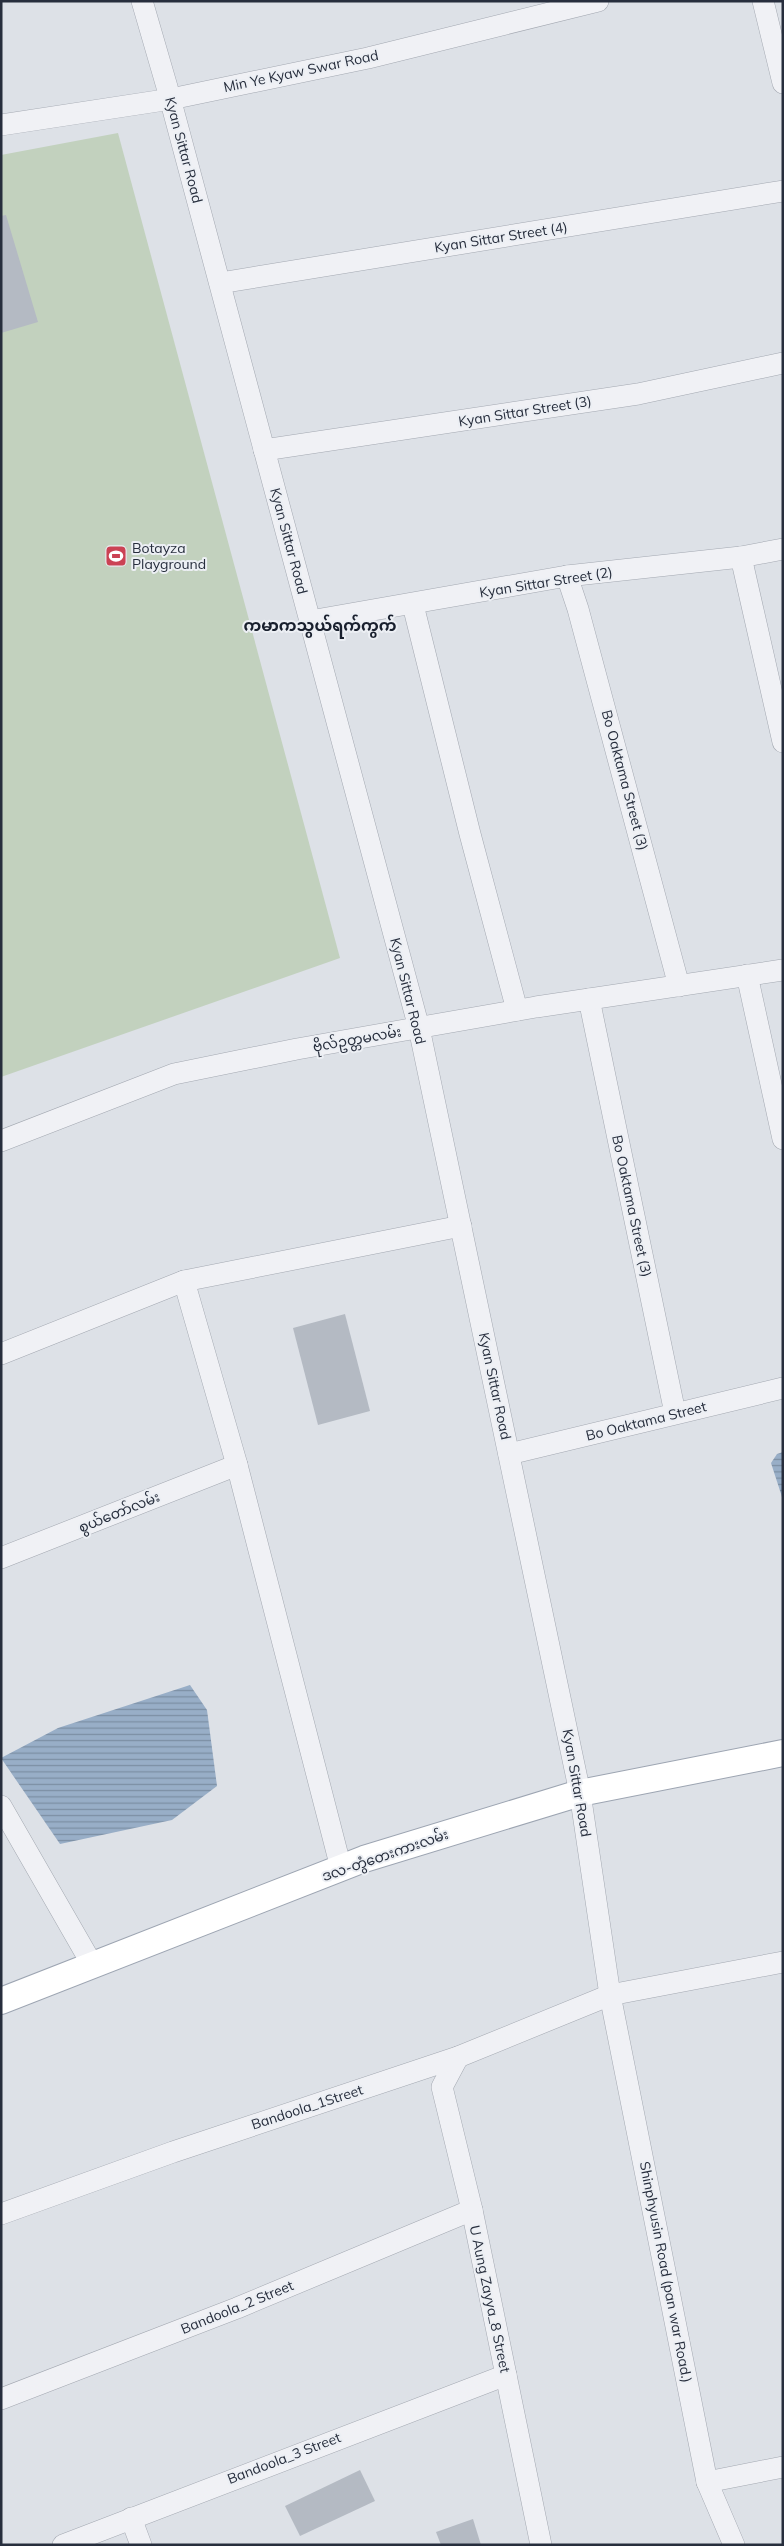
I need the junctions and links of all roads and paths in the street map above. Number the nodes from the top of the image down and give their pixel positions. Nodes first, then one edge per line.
1 (142, 1) edge
2 (598, 1) edge
3 (763, 1) edge
4 (783, 83) edge
5 (171, 99) junction
6 (1, 125) edge
7 (783, 191) edge
8 (220, 283) junction
9 (783, 363) edge
10 (264, 450) junction
11 (783, 549) edge
12 (740, 558) junction
13 (567, 576) junction
14 (412, 605) junction
15 (310, 621) junction
16 (783, 742) edge
17 (783, 970) edge
18 (747, 975) junction
19 (679, 986) junction
20 (589, 999) junction
21 (517, 1010) junction
22 (419, 1028) junction
23 (783, 1139) edge
24 (1, 1141) edge
25 (461, 1226) junction
26 (184, 1281) junction
27 (1, 1354) edge
28 (783, 1388) edge
29 (676, 1413) junction
30 (509, 1454) junction
31 (237, 1465) junction
32 (1, 1558) edge
33 (783, 1752) edge
34 (580, 1793) junction
35 (1, 1806) edge
36 (340, 1868) junction
37 (783, 1962) edge
38 (93, 1966) junction
39 (610, 1995) junction
40 (1, 2001) edge
41 (458, 2057) junction
42 (472, 2210) junction
43 (1, 2214) edge
44 (506, 2374) junction
45 (1, 2400) edge
46 (783, 2467) edge
47 (707, 2482) junction
48 (131, 2518) junction
49 (63, 2545) edge
50 (141, 2545) edge
51 (541, 2545) edge
52 (734, 2545) edge

1 - 5 street, Kyan Sittar Road
2 - 5 street, Min Ye Kyaw Swar Road
3 - 4 street
5 - 6 street, Min Ye Kyaw Swar Road
5 - 8 street, Kyan Sittar Road
7 - 8 street, Kyan Sittar Street (4)
8 - 10 street, Kyan Sittar Road
9 - 10 street, Kyan Sittar Street (3)
10 - 15 street, Kyan Sittar Road
11 - 12 street, Kyan Sittar Street (2)
12 - 13 street, Kyan Sittar Street (2)
12 - 16 street
13 - 14 street, Kyan Sittar Street (2)
13 - 19 street, Bo Oaktama Street (3)
14 - 15 street, Kyan Sittar Street (2)
14 - 21 street
15 - 22 street, Kyan Sittar Road
17 - 18 street, ဗိုလ်ဥတ္တမလမ်း
18 - 19 street, ဗိုလ်ဥတ္တမလမ်း
18 - 23 street
19 - 20 street, ဗိုလ်ဥတ္တမလမ်း
20 - 21 street, ဗိုလ်ဥတ္တမလမ်း
20 - 29 street, Bo Oaktama Street (3)
21 - 22 street, ဗိုလ်ဥတ္တမလမ်း
22 - 24 street, ဗိုလ်ဥတ္တမလမ်း
22 - 25 street, Kyan Sittar Road
25 - 26 street
25 - 30 street, Kyan Sittar Road
26 - 27 street
26 - 31 street
28 - 29 street, Bo Oaktama Street
29 - 30 street, Bo Oaktama Street
30 - 34 street, Kyan Sittar Road
31 - 32 street, စွယ်တော်လမ်း
31 - 36 street
33 - 34 main road, ဒလ-တွံတေးကားလမ်း
34 - 36 main road, ဒလ-တွံတေးကားလမ်း
34 - 39 street, Kyan Sittar Road
35 - 38 street
36 - 38 main road, ဒလ-တွံတေးကားလမ်း
37 - 39 street, Bandoola_1Street
38 - 40 main road, ဒလ-တွံတေးကားလမ်း
39 - 41 street, Bandoola_1Street
39 - 47 street, Shinphyusin Road (pan war Road.)
41 - 42 street, U Aung Zayya_8 Street
41 - 43 street, Bandoola_1Street
42 - 44 street, U Aung Zayya_8 Street
42 - 45 street, Bandoola_2 Street
44 - 48 street, Bandoola_3 Street
44 - 51 street, U Aung Zayya_8 Street
46 - 47 street
47 - 52 street, Shinphyusin Road (pan war Road.)
48 - 49 street, Bandoola_3 Street
48 - 50 street

